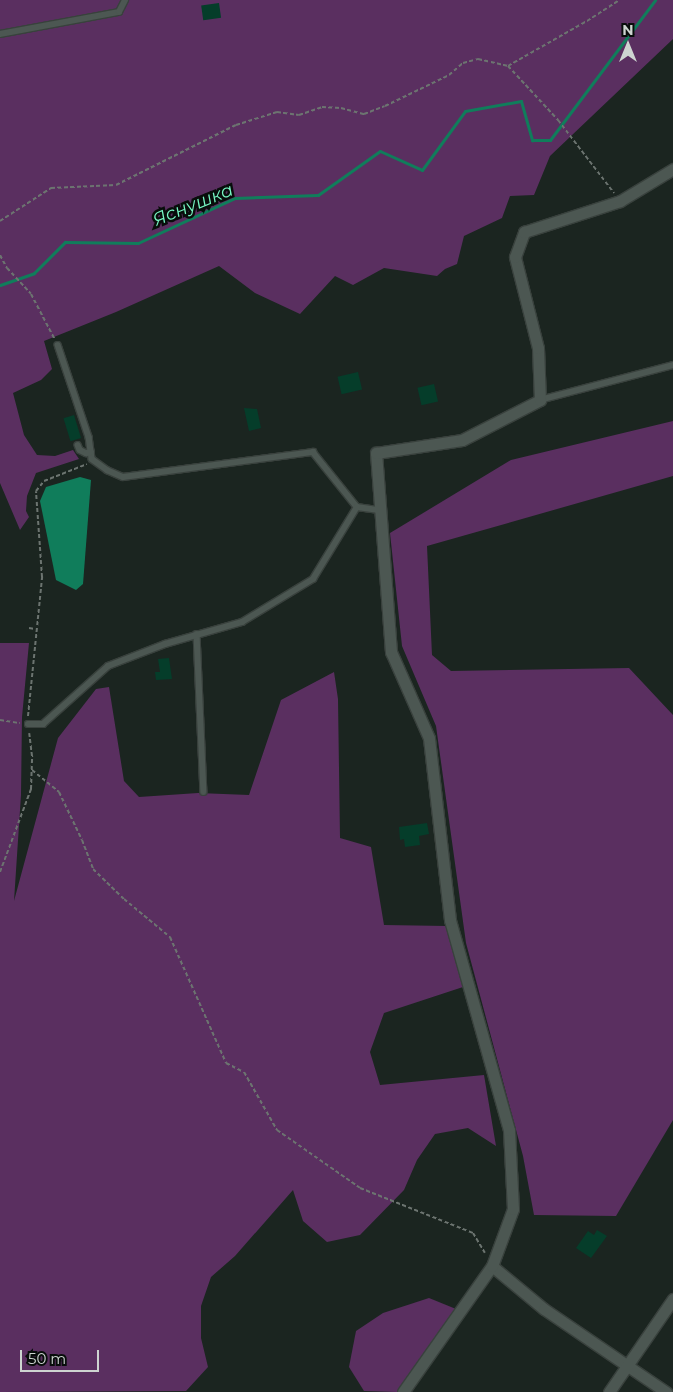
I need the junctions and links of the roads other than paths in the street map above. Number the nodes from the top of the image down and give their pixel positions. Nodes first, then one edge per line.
1 (125, 0) edge
2 (0, 34) edge
3 (673, 169) edge
4 (58, 345) road end
5 (673, 365) edge
6 (540, 400) junction
7 (78, 445) dead end
8 (91, 455) junction
9 (357, 507) junction
10 (379, 510) junction
11 (197, 634) junction
12 (28, 724) road end
13 (204, 792) dead end
14 (492, 1266) junction
15 (673, 1300) edge
16 (626, 1367) junction
17 (403, 1392) edge
18 (608, 1392) edge
19 (666, 1392) edge

1 - 2 lane
3 - 6 street
4 - 8 lane
5 - 6 lane
6 - 10 street
7 - 8 lane
8 - 9 lane
9 - 10 lane
9 - 11 lane
10 - 14 street
11 - 12 lane
11 - 13 lane
14 - 16 street
14 - 17 street
15 - 16 street
16 - 18 street
16 - 19 street

